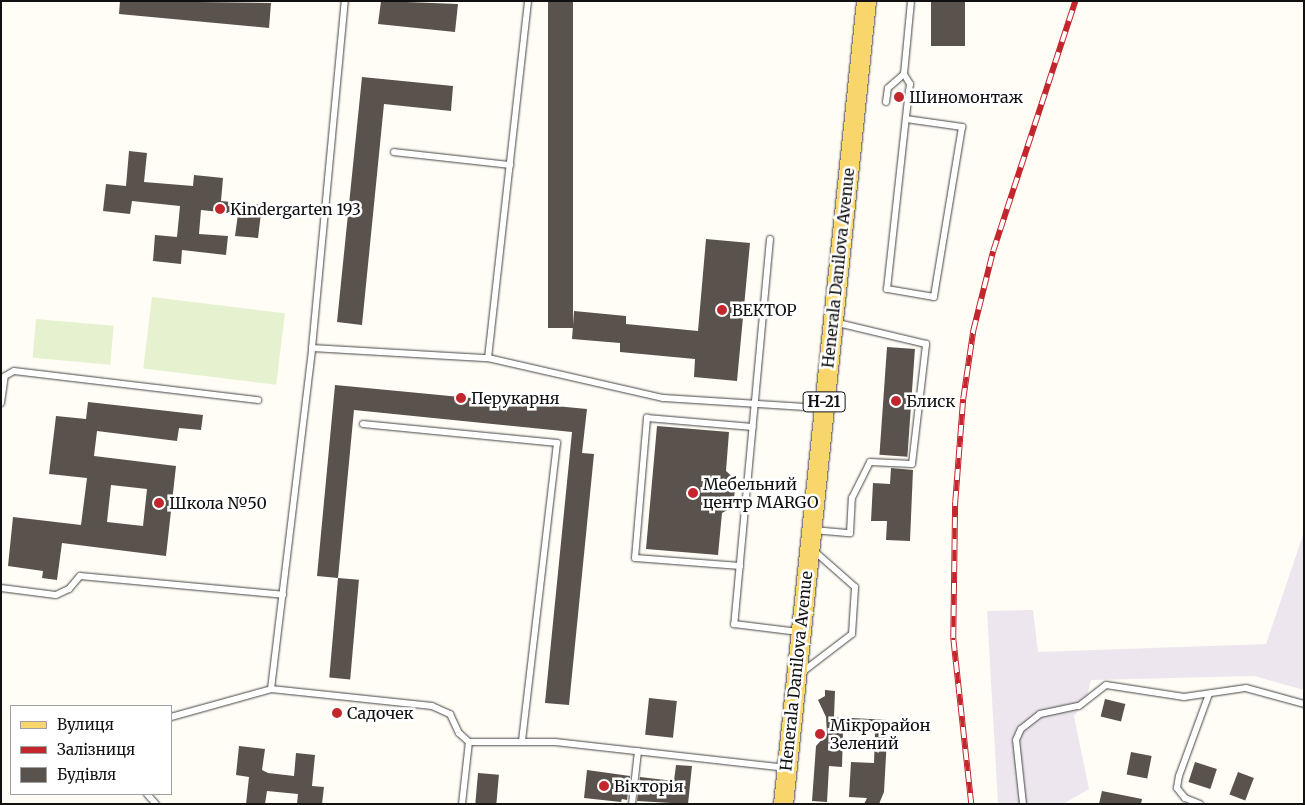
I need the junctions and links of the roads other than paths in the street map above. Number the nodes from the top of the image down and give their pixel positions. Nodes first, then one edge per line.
1 (345, 1) edge
2 (528, 1) edge
3 (866, 1) edge
4 (912, 1) edge
5 (904, 74) junction
6 (886, 102) dead end
7 (906, 119) junction
8 (394, 152) dead end
9 (510, 165) junction
10 (770, 238) dead end
11 (833, 322) junction
12 (312, 348) junction
13 (488, 358) junction
14 (258, 400) dead end
15 (1, 403) edge
16 (755, 406) junction
17 (824, 408) junction
18 (363, 424) dead end
19 (753, 427) junction
20 (810, 538) junction
21 (740, 566) junction
22 (1, 588) edge
23 (282, 595) junction
24 (800, 632) junction
25 (796, 677) junction
26 (271, 689) junction
27 (1209, 694) junction
28 (1304, 704) edge
29 (172, 717) edge
30 (469, 742) junction
31 (522, 742) junction
32 (638, 751) junction
33 (786, 768) junction
34 (462, 804) edge
35 (632, 804) edge
36 (783, 804) edge
37 (1023, 804) edge
38 (1200, 804) edge

1 - 12 lane
2 - 9 lane
3 - 11 main road, Henerala Danilova Avenue / Н-21
4 - 5 lane
5 - 6 lane
5 - 7 lane
7 - 7 lane
8 - 9 lane
9 - 13 lane
10 - 16 lane
11 - 17 main road, Henerala Danilova Avenue / Н-21
11 - 20 lane
12 - 13 lane
12 - 23 lane
13 - 16 lane
14 - 15 lane
16 - 17 lane
16 - 19 lane
17 - 20 main road, Henerala Danilova Avenue / Н-21
18 - 31 lane
19 - 21 lane
19 - 21 lane
20 - 24 main road, Henerala Danilova Avenue / Н-21
20 - 25 lane
21 - 24 lane
22 - 23 lane
23 - 26 lane
24 - 25 main road, Henerala Danilova Avenue / Н-21
25 - 33 main road, Henerala Danilova Avenue / Н-21
26 - 29 lane
26 - 30 lane
27 - 28 lane
27 - 37 lane
27 - 38 lane
30 - 31 lane
30 - 34 lane
31 - 32 lane
32 - 33 lane
32 - 35 lane
33 - 36 main road, Henerala Danilova Avenue / Н-21

